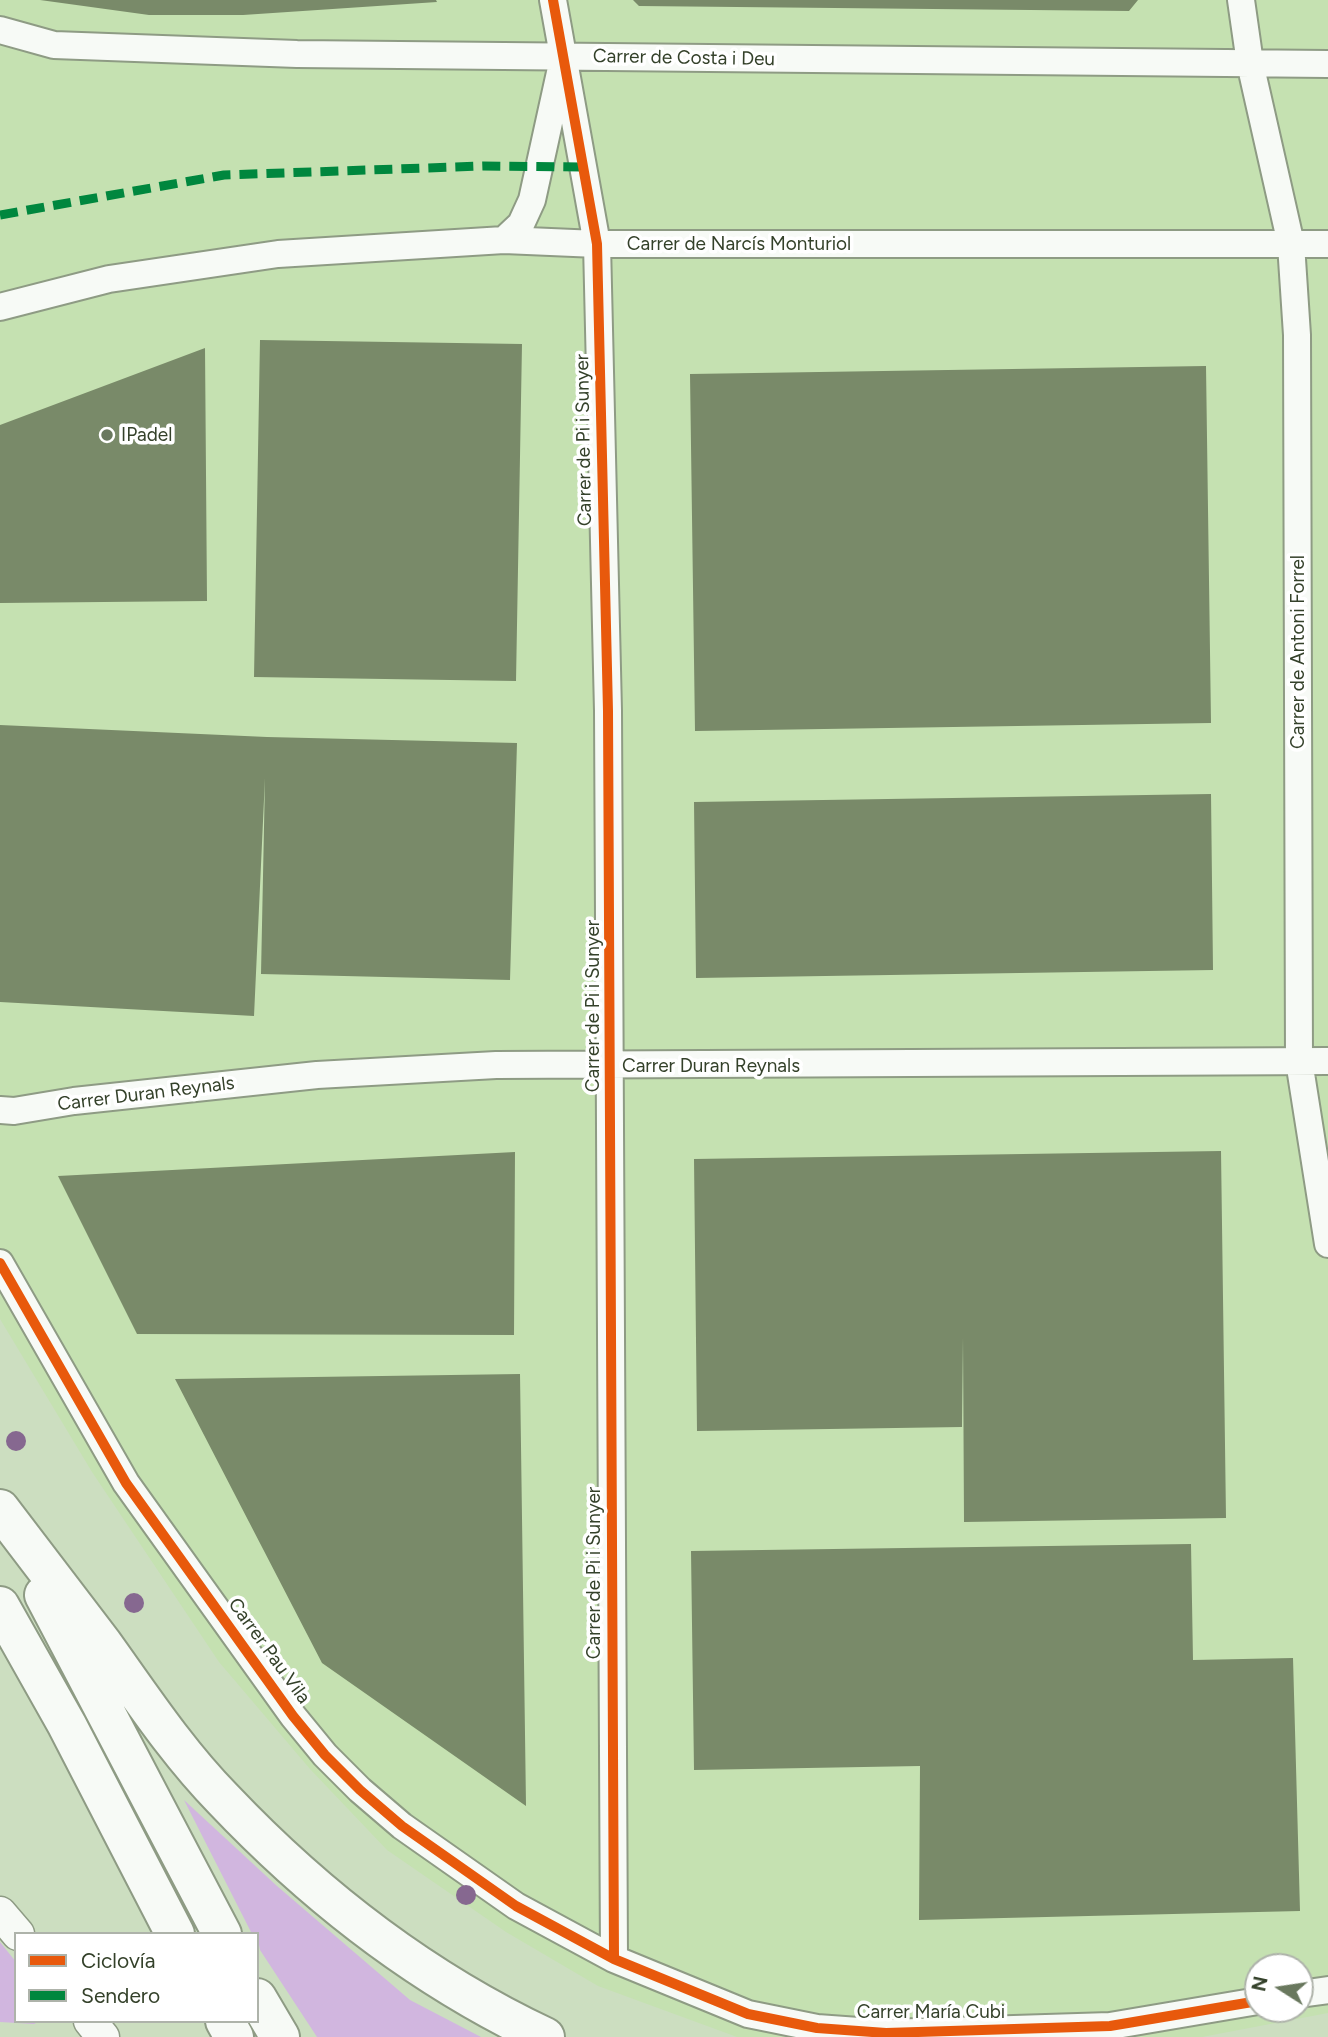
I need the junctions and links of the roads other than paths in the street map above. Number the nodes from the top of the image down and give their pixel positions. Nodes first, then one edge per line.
1 (553, 0) edge
2 (1241, 0) edge
3 (0, 30) edge
4 (564, 56) junction
5 (1250, 63) junction
6 (1328, 64) edge
7 (504, 240) junction
8 (597, 244) junction
9 (1291, 244) junction
10 (1328, 244) edge
11 (0, 307) edge
12 (1299, 1061) junction
13 (1328, 1061) edge
14 (611, 1066) junction
15 (0, 1110) edge
16 (1328, 1244) edge
17 (0, 1263) edge
18 (0, 1509) edge
19 (0, 1606) edge
20 (0, 1913) edge
21 (16, 1932) edge
22 (174, 1932) edge
23 (221, 1932) edge
24 (614, 1959) junction
25 (259, 2001) edge
26 (1244, 2003) edge
27 (92, 2023) edge
28 (103, 2037) edge
29 (280, 2037) edge
30 (545, 2037) edge

1 - 4 street, Carrer de Pi i Sunyer
2 - 5 street, Carrer de Antoni Forrel
3 - 4 street, Carrer de Costa i Deu
4 - 5 street, Carrer de Costa i Deu
4 - 7 street
4 - 8 street, Carrer de Pi i Sunyer
5 - 6 street, Carrer de Costa i Deu
5 - 9 street, Carrer de Antoni Forrel
7 - 8 street, Carrer de Narcís Monturiol
7 - 11 street, Carrer de Narcís Monturiol
8 - 9 street, Carrer de Narcís Monturiol
8 - 14 street, Carrer de Pi i Sunyer
9 - 10 street, Carrer de Narcís Monturiol
9 - 12 street, Carrer de Antoni Forrel
12 - 13 street, Carrer Duran Reynals
12 - 14 street, Carrer Duran Reynals
12 - 16 street, Carrer de Antoni Forrel
14 - 15 street, Carrer Duran Reynals
14 - 24 street, Carrer de Pi i Sunyer
17 - 24 street, Carrer Pau Vila
18 - 23 highway
18 - 30 highway
19 - 22 highway
20 - 21 street
24 - 26 street, Carrer María Cubi
25 - 29 highway
27 - 28 street

